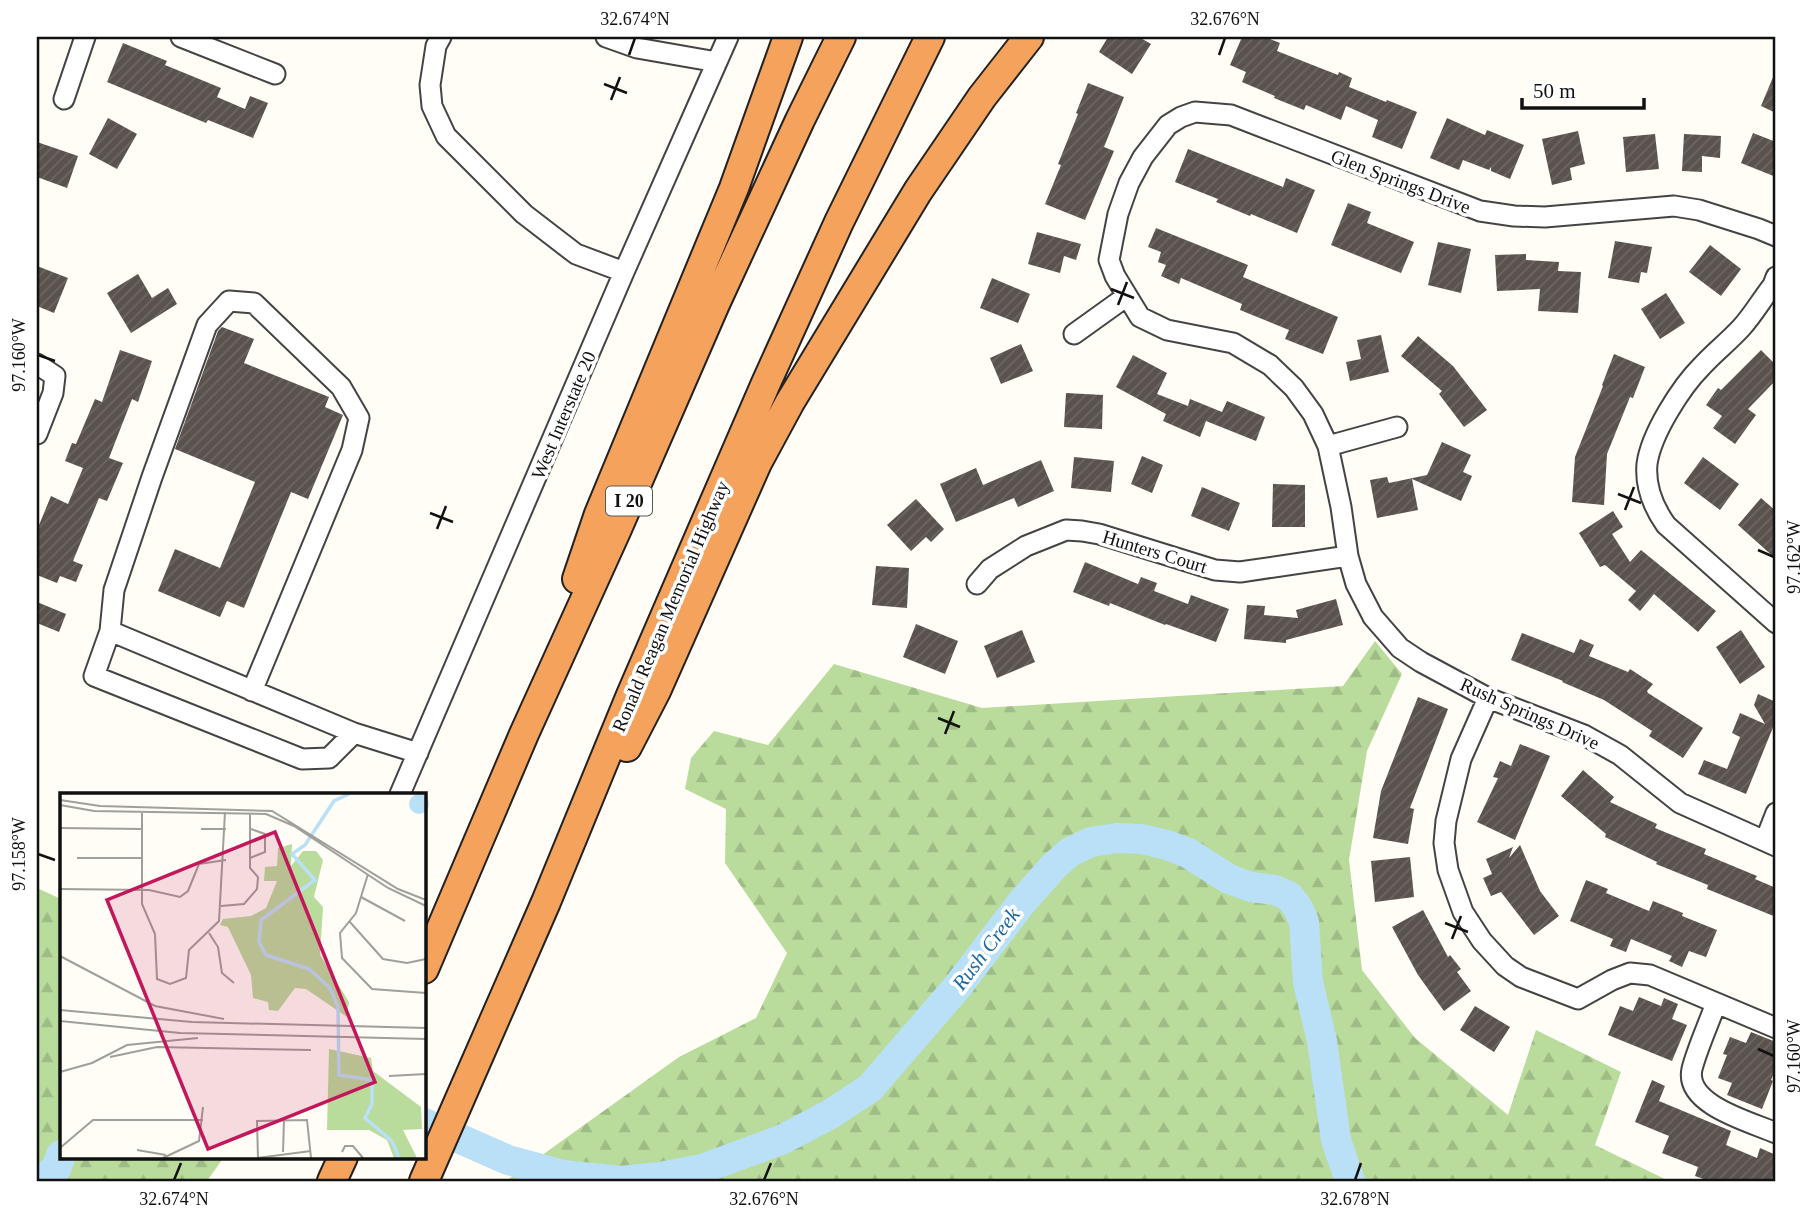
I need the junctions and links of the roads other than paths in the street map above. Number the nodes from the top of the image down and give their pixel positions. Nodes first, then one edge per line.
1 (85, 37) edge
2 (442, 37) edge
3 (606, 37) edge
4 (728, 37) edge
5 (788, 37) edge
6 (841, 37) edge
7 (930, 37) edge
8 (1029, 37) edge
9 (191, 38) edge
10 (717, 62) junction
11 (275, 74) dead end
12 (64, 99) dead end
13 (1195, 113) joint
14 (1776, 236) edge
15 (624, 272) junction
16 (1776, 277) edge
17 (1127, 296) junction
18 (1074, 334) dead end
19 (37, 364) edge
20 (1397, 427) dead end
21 (37, 434) edge
22 (1328, 446) junction
23 (1348, 555) junction
24 (977, 584) dead end
25 (1776, 623) edge
26 (110, 631) junction
27 (252, 691) junction
28 (1488, 698) junction
29 (354, 733) junction
30 (524, 734) junction
31 (418, 752) junction
32 (400, 793) edge
33 (1776, 813) edge
34 (1771, 844) edge
35 (546, 902) junction
36 (425, 966) edge
37 (1716, 1003) junction
38 (1776, 1028) edge
39 (1776, 1133) edge
40 (343, 1158) edge
41 (427, 1175) edge
42 (332, 1181) edge

1 - 12 street
2 - 15 street
3 - 10 street
4 - 10 street, West Interstate 20
5 - 30 highway
6 - 30 highway, I 20
7 - 35 highway, Ronald Reagan Memorial Highway
8 - 35 highway
9 - 11 street
10 - 15 street, West Interstate 20
13 - 14 street, Glen Springs Drive
13 - 17 street, Rush Springs Drive
15 - 31 street, West Interstate 20
16 - 25 street
17 - 18 street
17 - 22 street, Rush Springs Drive
19 - 21 street
20 - 22 street
22 - 23 street, Rush Springs Drive
23 - 24 street, Hunters Court
23 - 28 street, Rush Springs Drive
26 - 27 street
26 - 27 street
26 - 29 street
27 - 29 street
28 - 34 street, Rush Springs Drive
28 - 37 street
29 - 31 street
30 - 36 highway, I 20
31 - 32 street, West Interstate 20
33 - 34 street
35 - 41 highway, Ronald Reagan Memorial Highway
37 - 38 street
37 - 39 street
40 - 42 highway

